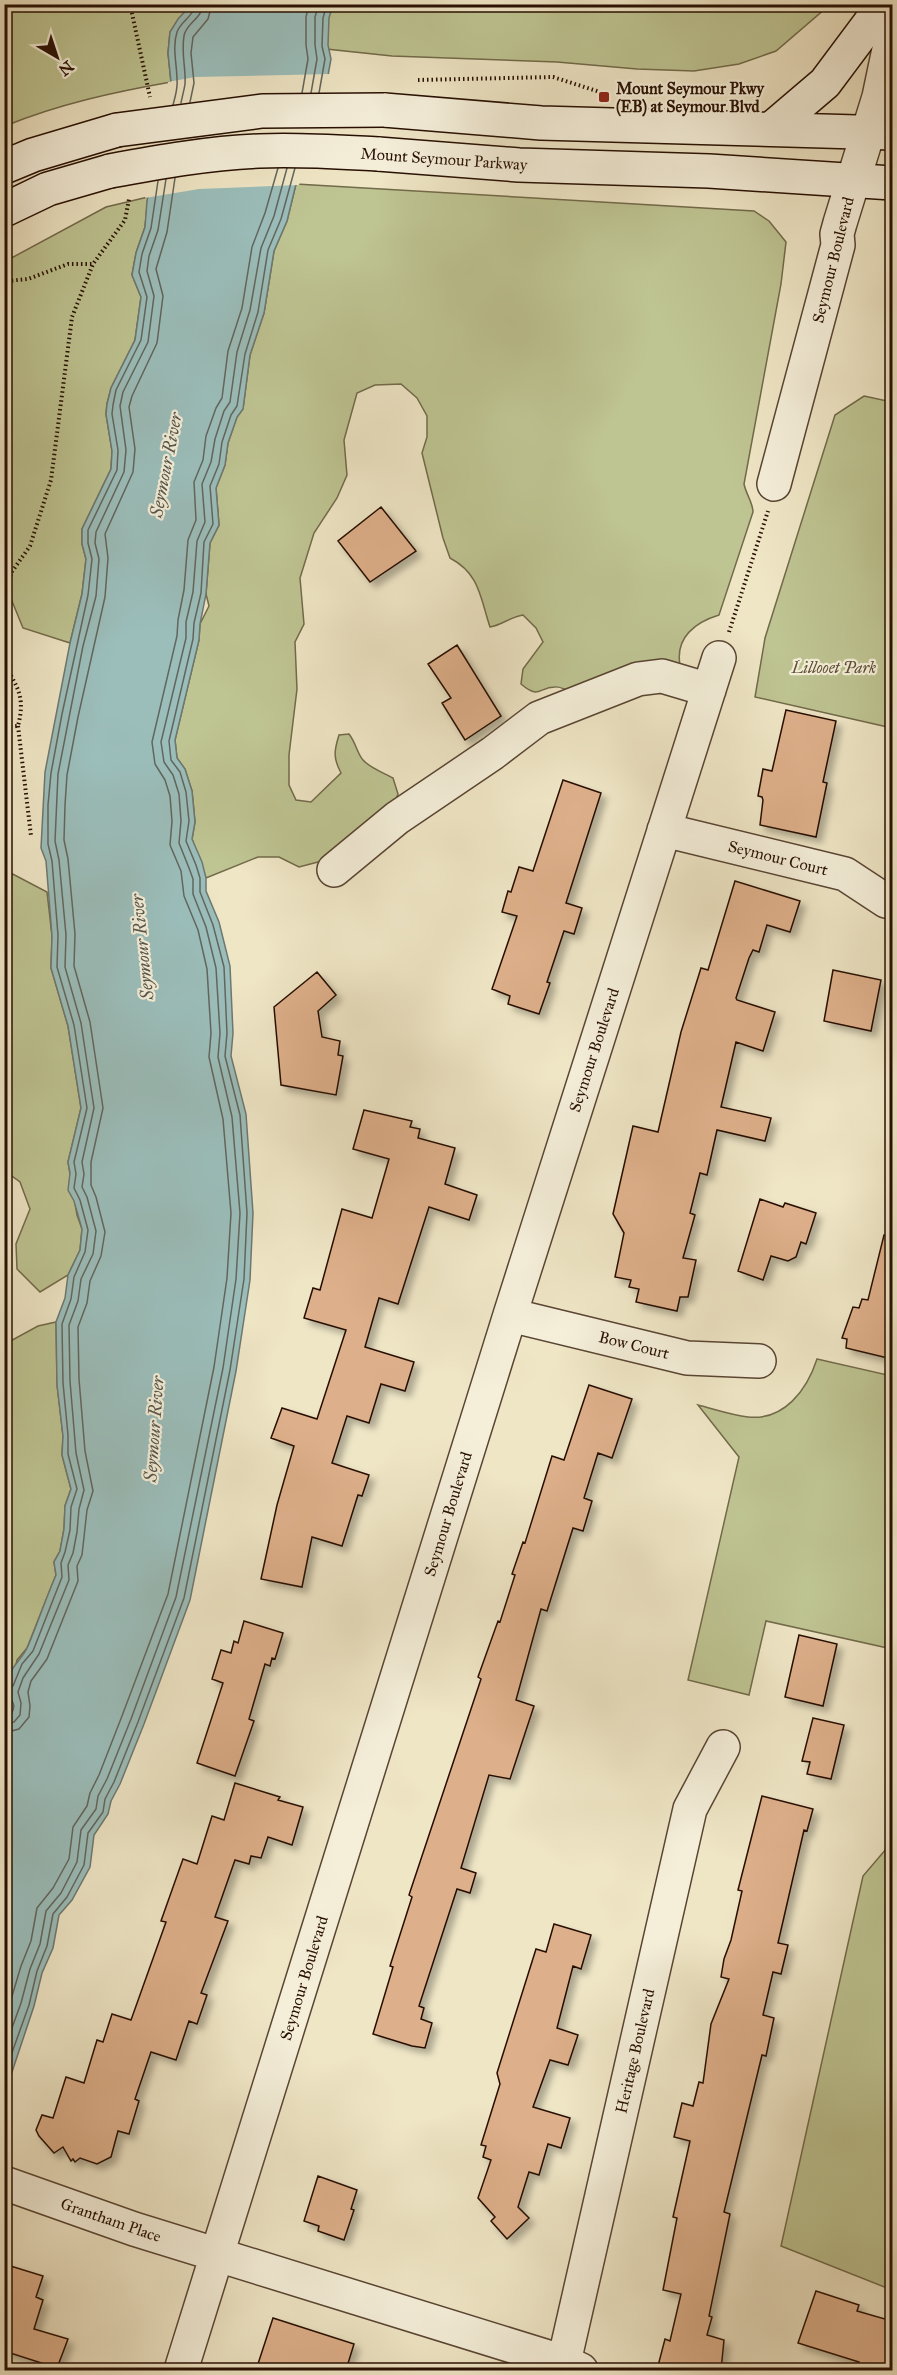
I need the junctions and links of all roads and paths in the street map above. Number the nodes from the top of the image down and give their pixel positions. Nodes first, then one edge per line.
1 (130, 4) edge
2 (884, 4) edge
3 (892, 35) edge
4 (412, 80) dead end
5 (608, 92) dead end
6 (148, 108) dead end
7 (771, 129) junction
8 (880, 132) edge
9 (4, 167) edge
10 (852, 182) junction
11 (892, 183) edge
12 (130, 197) dead end
13 (4, 210) edge
14 (93, 264) junction
15 (4, 278) edge
16 (774, 484) joint
17 (4, 607) edge
18 (720, 658) joint
19 (4, 664) edge
20 (709, 690) junction
21 (18, 726) junction
22 (4, 727) edge
23 (664, 830) junction
24 (31, 836) dead end
25 (334, 870) dead end
26 (886, 901) dead end
27 (510, 1315) junction
28 (759, 1361) dead end
29 (723, 1747) dead end
30 (4, 2183) edge
31 (219, 2253) junction
32 (573, 2366) edge
33 (181, 2370) edge

1 - 6 path
2 - 7 street
3 - 8 street, Seymour Boulevard
4 - 5 path
7 - 8 street
7 - 9 street, bridge
8 - 10 street, Seymour Boulevard
10 - 11 street, Mount Seymour Parkway
10 - 13 street, Mount Seymour Parkway, bridge
10 - 16 street, Seymour Boulevard
12 - 14 path
14 - 15 path
14 - 17 path
16 - 18 path
18 - 20 street, Seymour Boulevard
19 - 21 path
20 - 23 street, Seymour Boulevard
20 - 25 street
21 - 22 path
21 - 24 path
23 - 26 street, Seymour Court
23 - 27 street, Seymour Boulevard
27 - 28 street, Bow Court
27 - 31 street, Seymour Boulevard
29 - 32 street, Heritage Boulevard
30 - 31 street, Grantham Place
31 - 32 street, Heritage Boulevard
31 - 33 street, Seymour Boulevard

